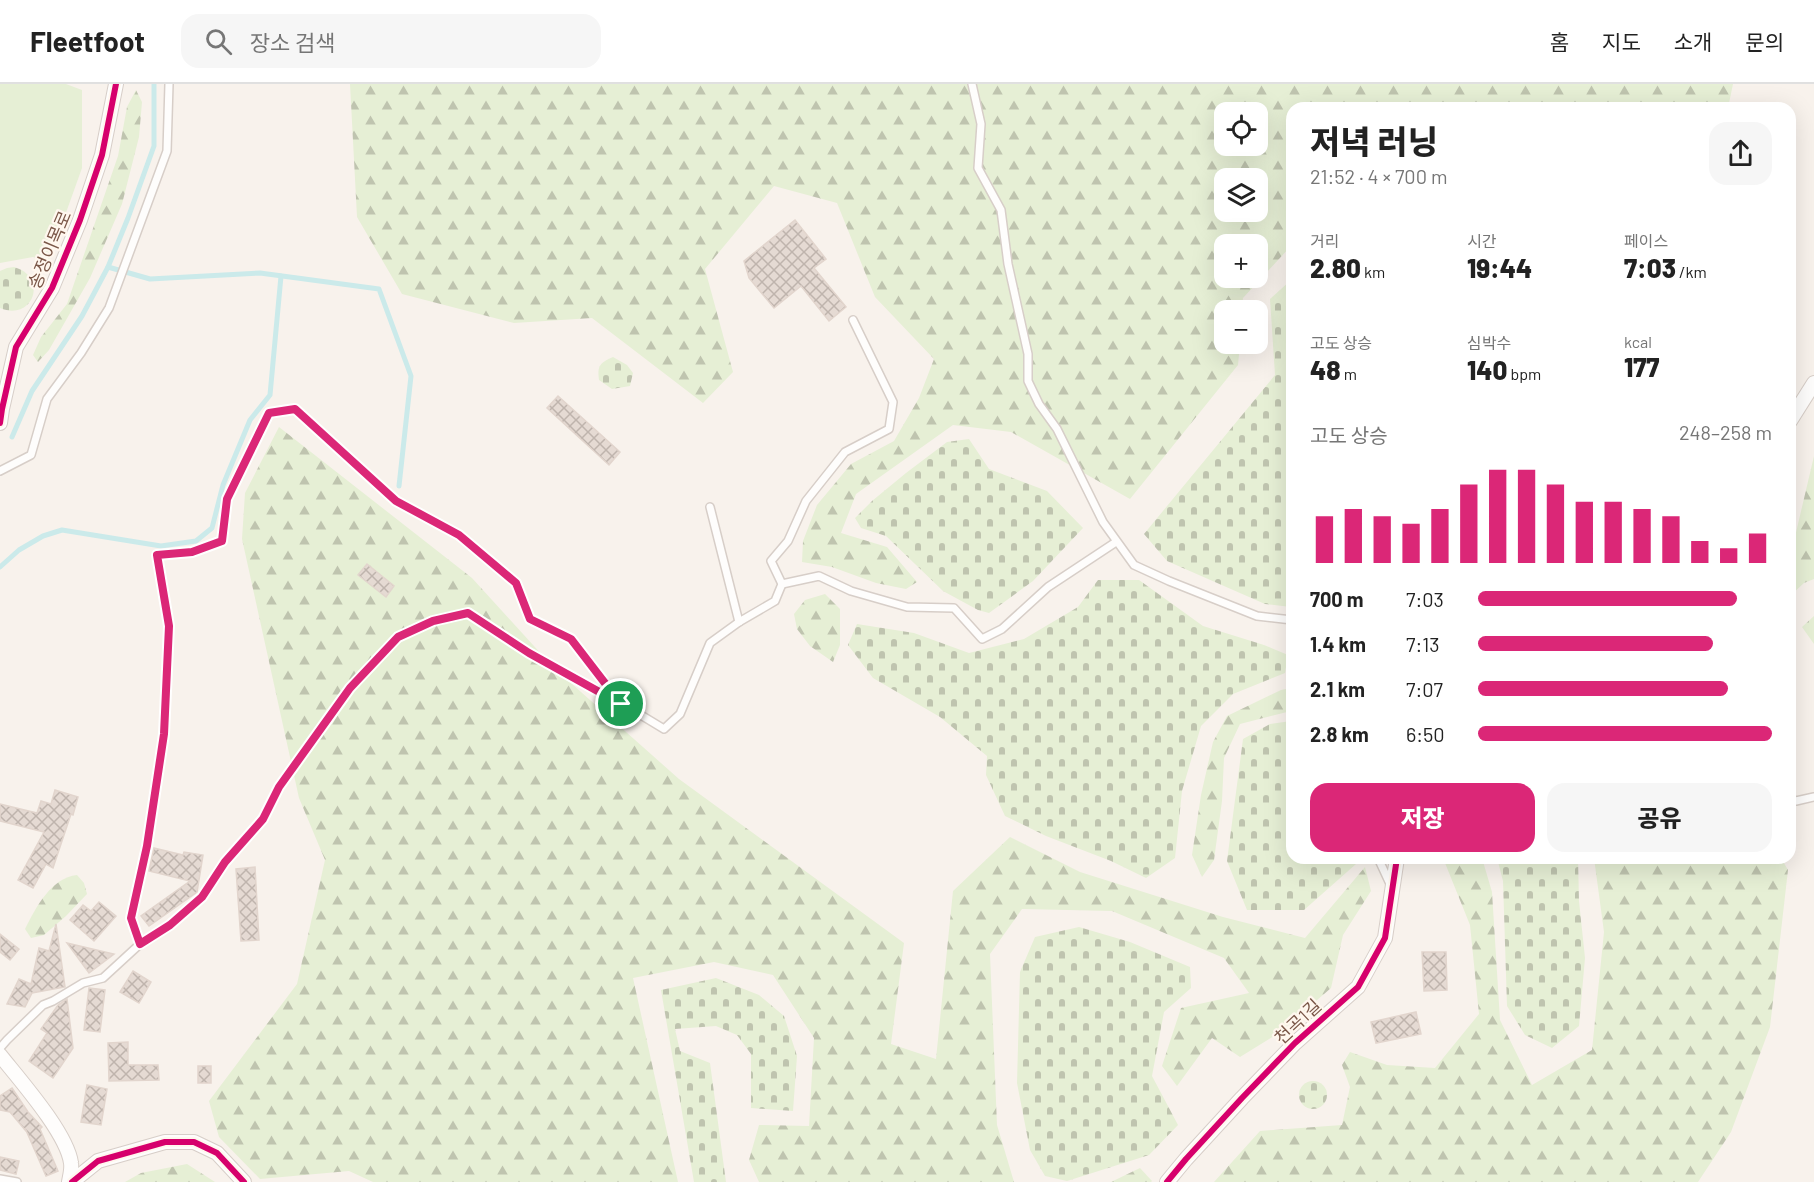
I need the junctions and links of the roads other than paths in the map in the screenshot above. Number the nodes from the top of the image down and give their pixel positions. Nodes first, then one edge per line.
1 (116, 84) edge
2 (169, 84) edge
3 (972, 84) edge
4 (853, 320) dead end
5 (1814, 383) edge
6 (1796, 412) edge
7 (0, 423) edge
8 (0, 471) edge
9 (710, 507) dead end
10 (1116, 543) junction
11 (782, 584) junction
12 (1286, 619) edge
13 (740, 622) junction
14 (621, 704) junction
15 (1814, 797) edge
16 (1796, 801) edge
17 (1381, 864) edge
18 (1396, 864) edge
19 (1393, 891) junction
20 (140, 944) junction
21 (0, 1048) edge
22 (0, 1054) edge
23 (0, 1179) edge
24 (18, 1182) edge
25 (70, 1182) edge
26 (243, 1182) edge
27 (1167, 1182) edge

1 - 7 street, 송정이목로
2 - 8 lane
3 - 10 lane
4 - 11 lane
5 - 6 street
9 - 13 lane
10 - 11 lane
10 - 12 lane
11 - 13 lane
13 - 14 lane
14 - 20 lane
14 - 20 lane
15 - 16 lane
17 - 19 lane
18 - 19 street, 천곡1길
19 - 27 street, 천곡1길
20 - 21 lane
22 - 25 street
23 - 24 lane
25 - 26 street

